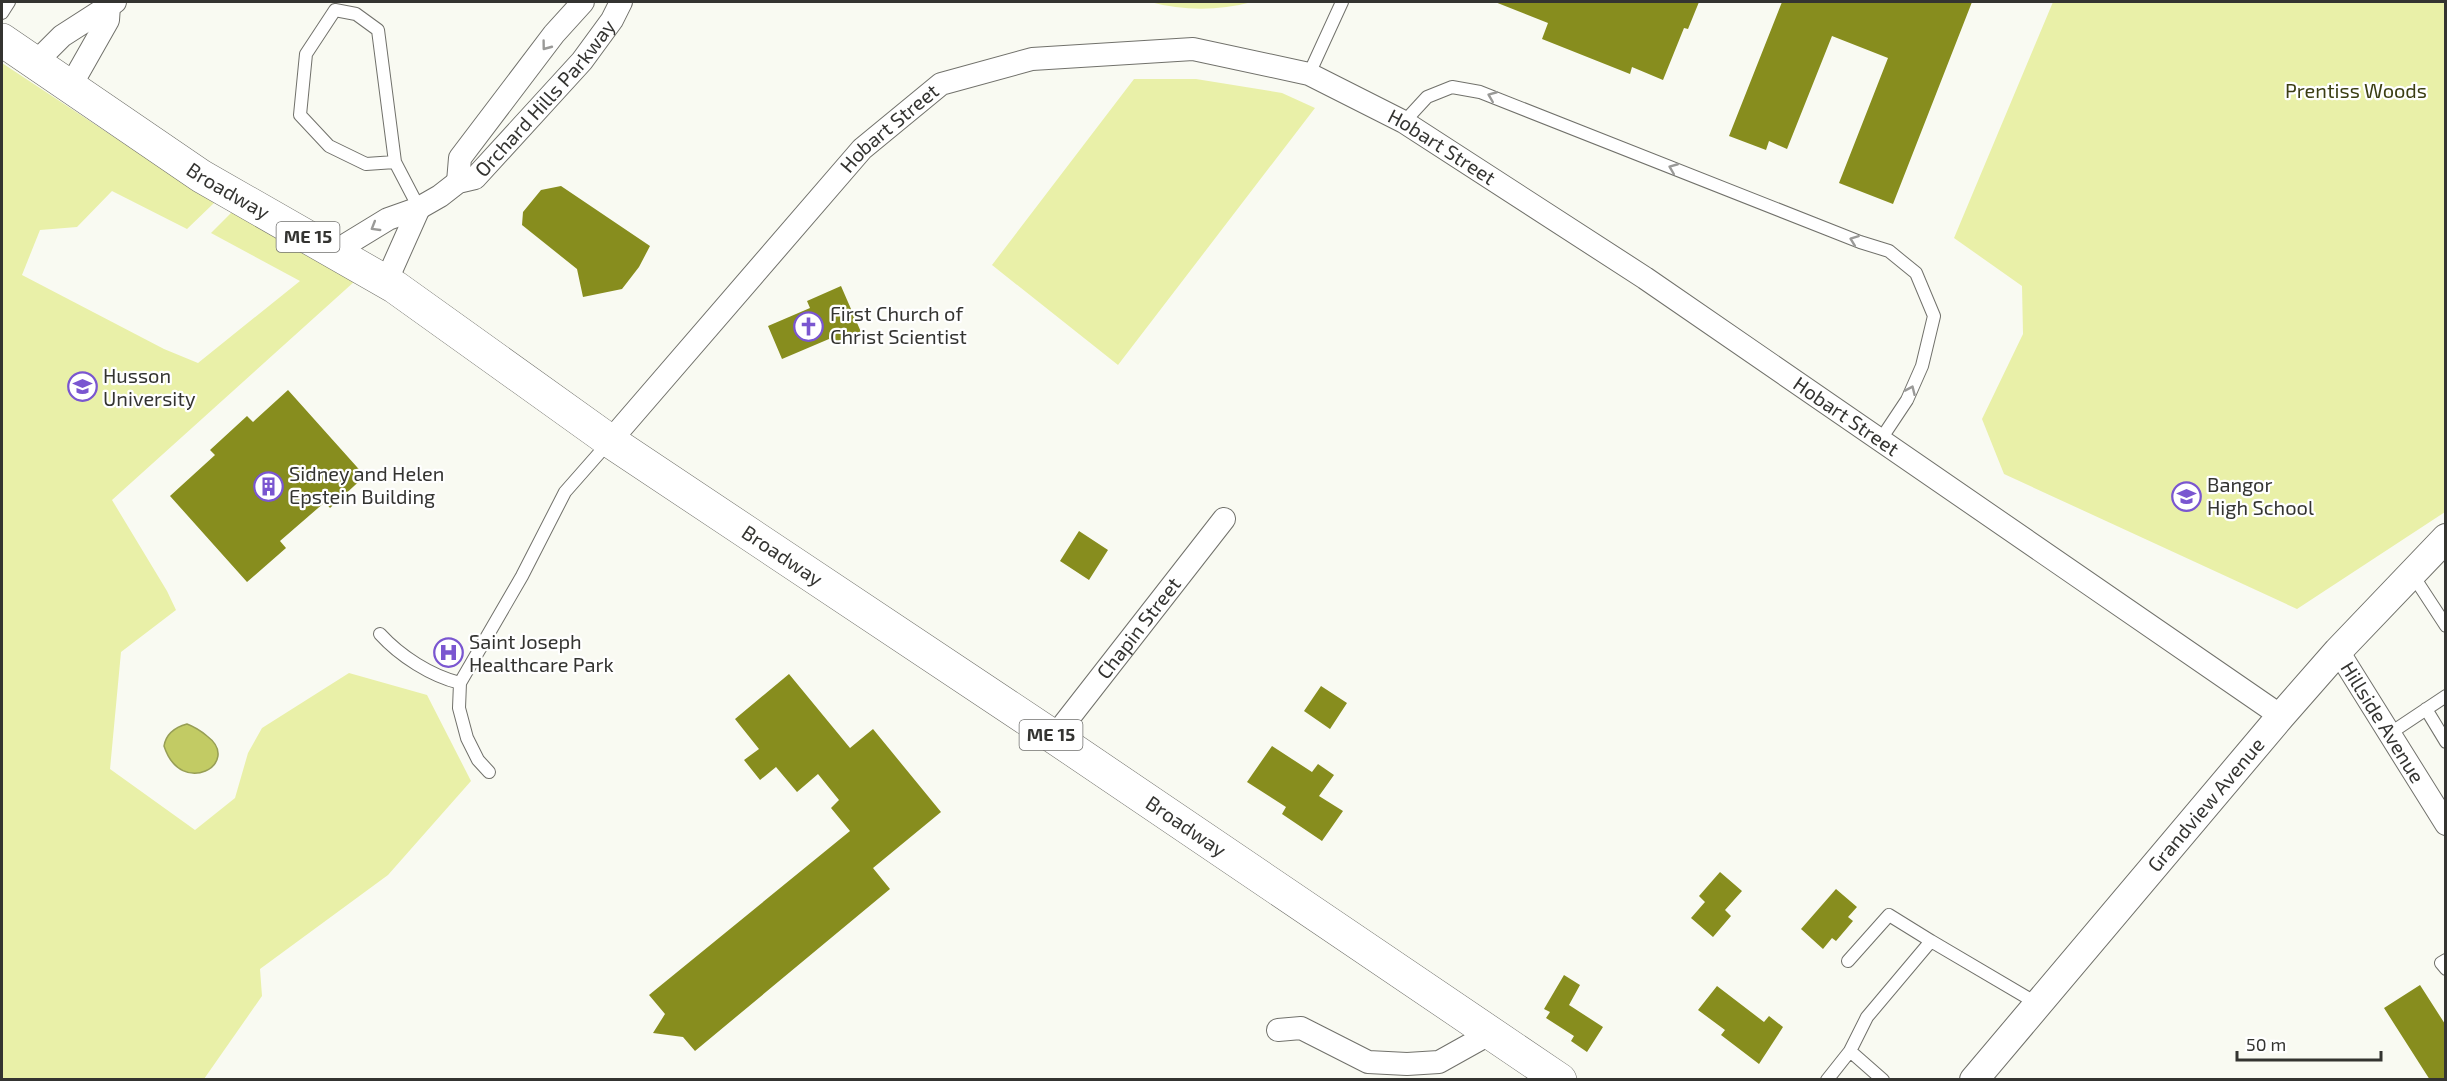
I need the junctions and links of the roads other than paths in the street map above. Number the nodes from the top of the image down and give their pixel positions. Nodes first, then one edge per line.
1 (9, 2) edge
2 (583, 2) edge
3 (621, 2) edge
4 (1342, 2) edge
5 (112, 4) edge
6 (2, 13) edge
7 (2, 40) edge
8 (35, 63) junction
9 (1309, 74) junction
10 (70, 87) junction
11 (1404, 122) junction
12 (395, 162) junction
13 (458, 182) junction
14 (419, 208) junction
15 (334, 252) junction
16 (386, 282) junction
17 (1881, 439) junction
18 (610, 441) junction
19 (1224, 519) dead end
20 (2444, 543) edge
21 (2412, 573) junction
22 (2445, 626) edge
23 (380, 634) dead end
24 (2338, 651) junction
25 (460, 683) junction
26 (2445, 696) edge
27 (2426, 710) junction
28 (2281, 716) junction
29 (2389, 734) junction
30 (1054, 737) junction
31 (2445, 742) edge
32 (489, 772) dead end
33 (2445, 824) edge
34 (1931, 941) junction
35 (2445, 960) edge
36 (1848, 961) dead end
37 (2445, 969) edge
38 (2038, 1004) junction
39 (1278, 1030) dead end
40 (1491, 1033) junction
41 (1850, 1051) junction
42 (1560, 1080) edge
43 (1827, 1080) edge
44 (1883, 1080) edge
45 (1974, 1080) edge

1 - 6 lane
2 -> 13 street, Orchard Hills Parkway
3 - 13 street, Orchard Hills Parkway
4 - 9 lane
5 - 8 street
5 - 10 street
7 - 8 main road, Broadway / ME 15
8 - 10 main road, Broadway / ME 15
9 - 11 street, Hobart Street
9 - 18 street, Hobart Street
10 - 15 main road, Broadway / ME 15
11 - 17 street, Hobart Street
17 -> 11 lane
12 - 12 lane
12 - 14 lane
13 - 14 street, Orchard Hills Parkway
14 -> 15 street, Orchard Hills Parkway
14 - 16 street
15 - 16 main road, Broadway / ME 15
16 - 18 main road, Broadway / ME 15
17 - 28 street, Hobart Street
18 - 25 lane
18 - 30 main road, Broadway / ME 15
19 - 30 street, Chapin Street
20 - 21 street, Grandview Avenue
21 - 22 lane
21 - 24 street, Grandview Avenue
23 - 25 lane
24 - 28 street, Grandview Avenue
24 - 29 street, Hillside Avenue
25 - 32 lane
26 - 27 lane
27 - 29 lane
27 - 31 lane
28 - 38 street, Grandview Avenue
29 - 33 street, Hillside Avenue
30 - 40 main road, Broadway / ME 15
34 - 36 lane
34 - 38 lane
34 - 41 lane
35 - 37 lane
38 - 45 street, Grandview Avenue
39 - 40 street
40 - 42 main road, Broadway / ME 15
41 - 43 lane
41 - 44 lane

